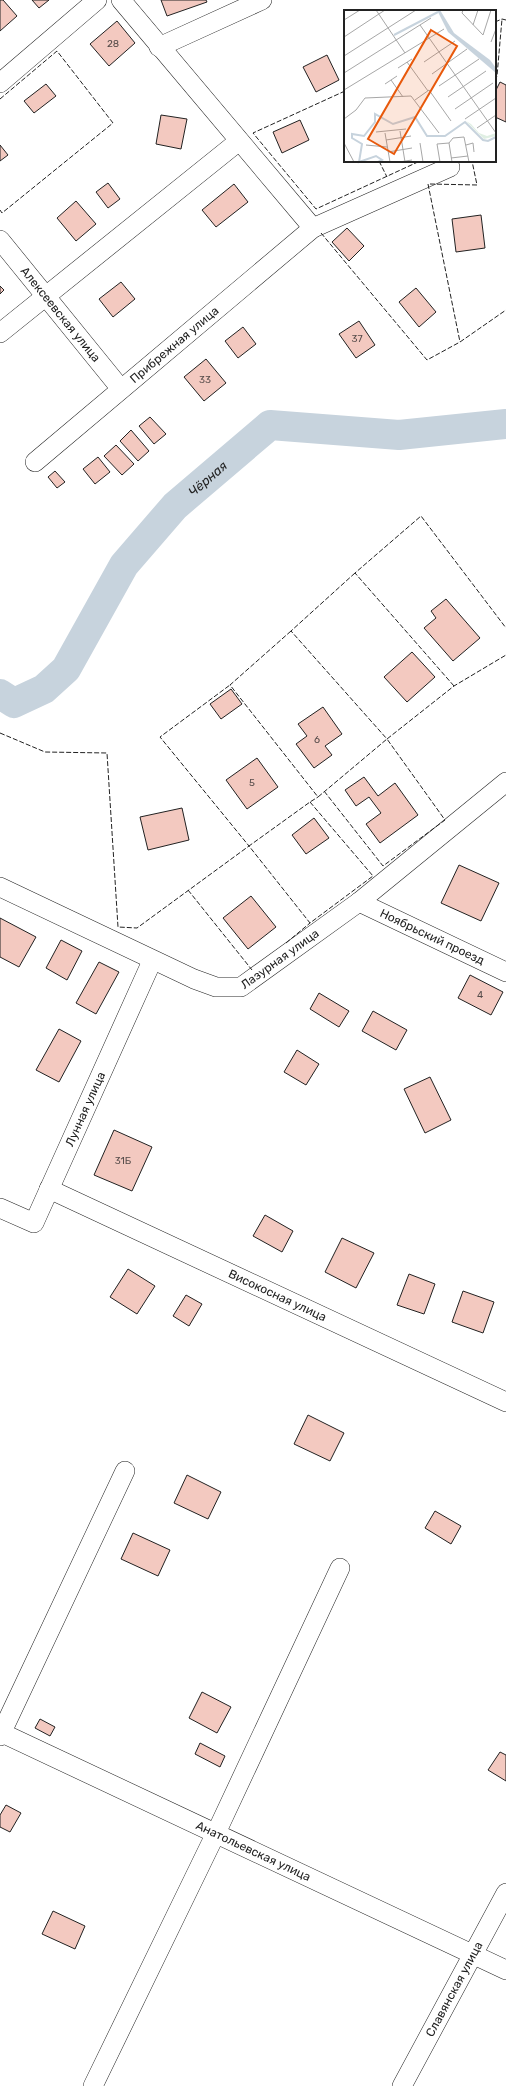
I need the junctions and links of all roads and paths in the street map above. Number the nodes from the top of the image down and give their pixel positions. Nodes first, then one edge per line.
1 (97, 0) edge
2 (121, 0) edge
3 (262, 0) edge
4 (159, 47) junction
5 (0, 83) edge
6 (239, 141) junction
7 (450, 167) dead end
8 (313, 228) junction
9 (0, 240) edge
10 (46, 296) junction
11 (0, 333) edge
12 (121, 389) junction
13 (35, 462) dead end
14 (506, 782) edge
15 (0, 887) edge
16 (359, 902) junction
17 (152, 961) junction
18 (506, 972) edge
19 (49, 1189) junction
20 (0, 1208) edge
21 (506, 1402) edge
22 (125, 1471) dead end
23 (340, 1568) dead end
24 (0, 1734) edge
25 (216, 1833) junction
26 (506, 1893) edge
27 (473, 1953) junction
28 (506, 1970) edge
29 (93, 2086) edge
30 (402, 2086) edge

1 - 5 street
2 - 4 street
3 - 4 street
4 - 6 street
6 - 8 street
6 - 10 street
7 - 8 street, Прибрежная улица
8 - 12 street, Прибрежная улица
9 - 10 street, Алексеевская улица
10 - 11 street
10 - 12 street, Алексеевская улица
12 - 13 street, Прибрежная улица
14 - 16 street, Лазурная улица
15 - 17 street, Лазурная улица
16 - 17 street, Лазурная улица
16 - 18 street, Ноябрьский проезд
17 - 19 street, Лунная улица
19 - 20 street, Лунная улица
19 - 21 street, Високосная улица
22 - 24 street
23 - 25 street
24 - 25 street, Анатольевская улица
25 - 27 street, Анатольевская улица
25 - 29 street
26 - 27 street, Славянская улица
27 - 28 street, Анатольевская улица
27 - 30 street, Славянская улица

